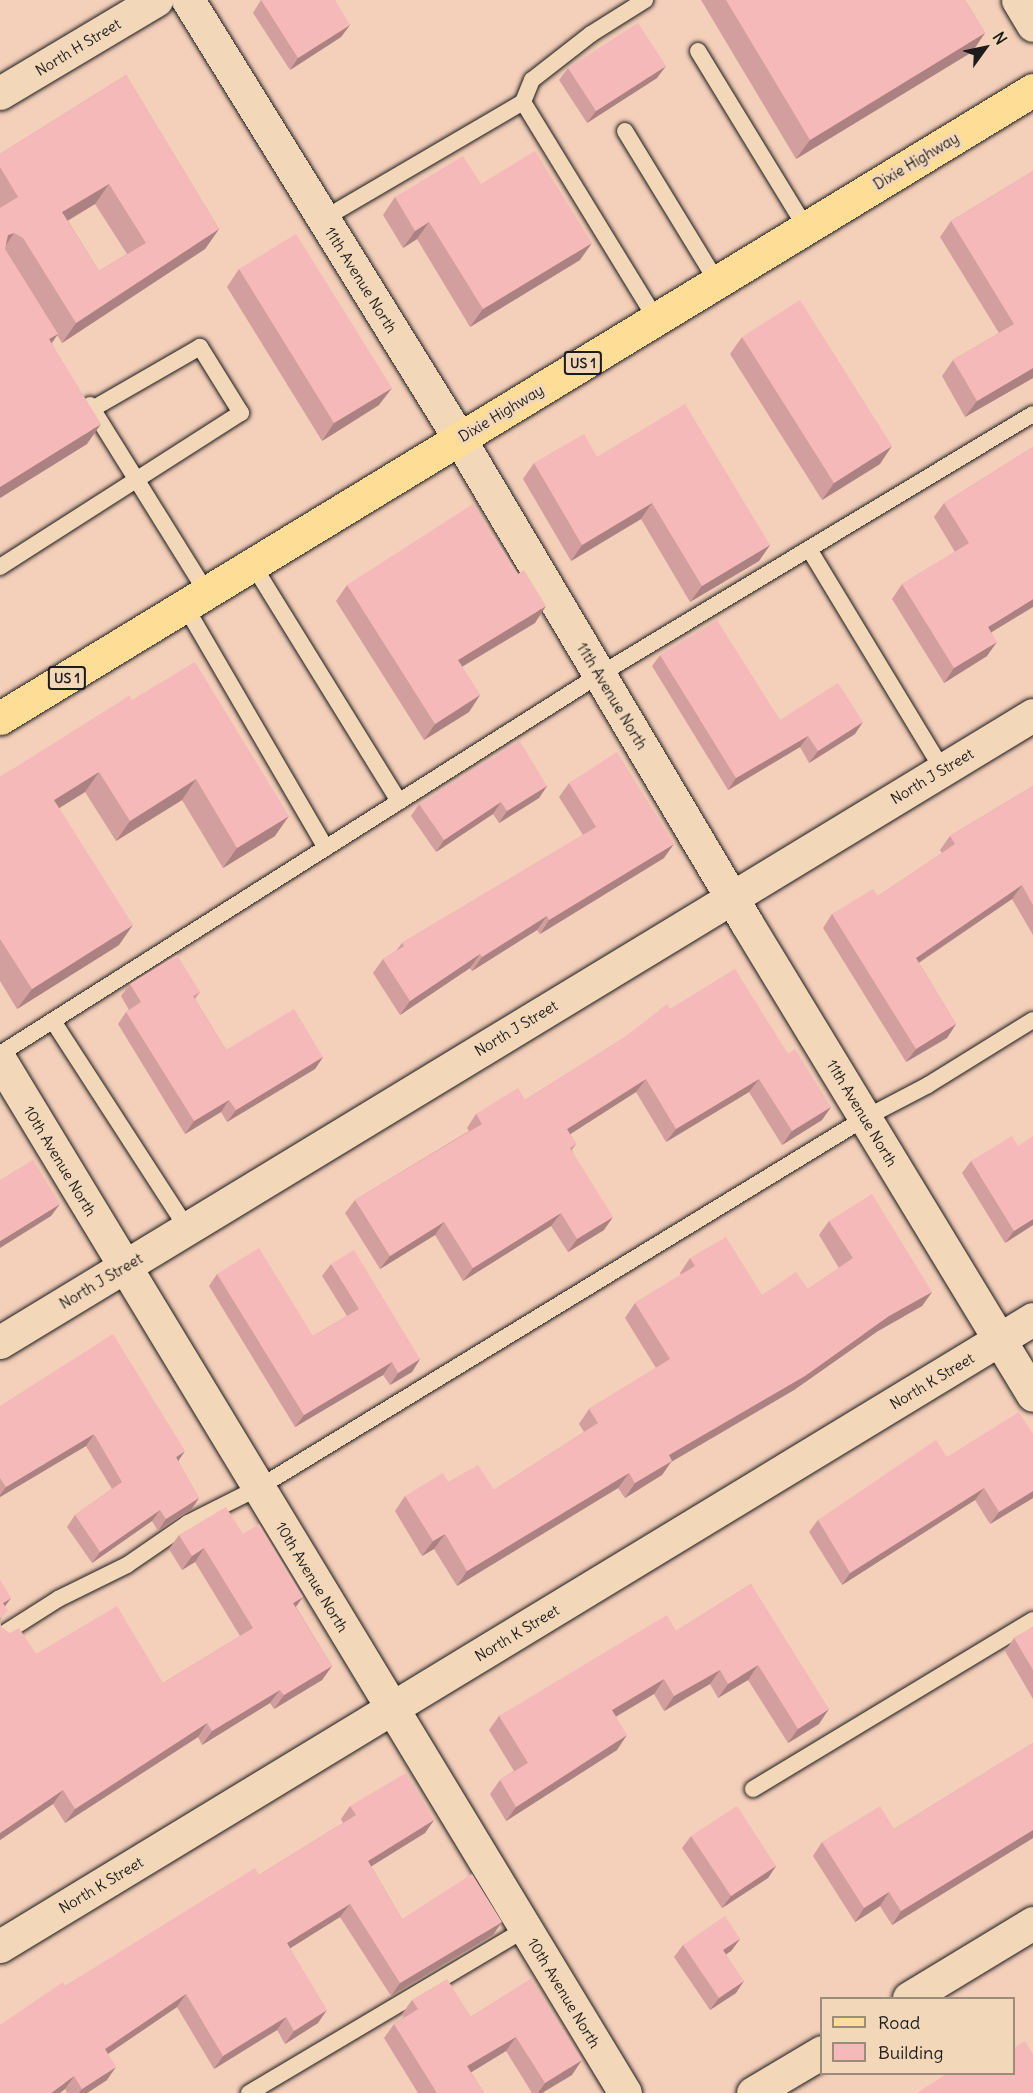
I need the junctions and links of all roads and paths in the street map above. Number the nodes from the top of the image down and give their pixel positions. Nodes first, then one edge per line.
1 (156, 0) edge
2 (188, 0) edge
3 (645, 0) edge
4 (1018, 0) edge
5 (1033, 25) edge
6 (698, 51) dead end
7 (1033, 90) edge
8 (0, 93) edge
9 (523, 102) junction
10 (625, 131) dead end
11 (323, 219) junction
12 (806, 228) junction
13 (717, 282) junction
14 (656, 319) junction
15 (80, 390) edge
16 (92, 409) junction
17 (1033, 414) edge
18 (459, 438) junction
19 (137, 480) junction
20 (809, 549) junction
21 (253, 565) junction
22 (0, 567) edge
23 (196, 599) junction
24 (599, 675) junction
25 (1033, 715) edge
26 (0, 718) edge
27 (943, 770) junction
28 (399, 801) junction
29 (326, 848) junction
30 (731, 898) junction
31 (1033, 1020) edge
32 (53, 1021) junction
33 (0, 1054) edge
34 (0, 1060) edge
35 (865, 1118) junction
36 (187, 1228) junction
37 (124, 1267) junction
38 (1033, 1319) edge
39 (999, 1340) junction
40 (0, 1342) edge
41 (1033, 1395) edge
42 (258, 1488) junction
43 (1033, 1620) edge
44 (0, 1636) edge
45 (392, 1708) junction
46 (753, 1789) dead end
47 (1033, 1923) edge
48 (525, 1929) junction
49 (0, 1946) edge
50 (911, 1997) edge
51 (820, 2053) edge
52 (249, 2093) edge
53 (625, 2093) edge
54 (753, 2093) edge

1 - 8 street, North H Street
2 - 11 street, 11th Avenue North
3 - 9 lane
4 - 5 street
6 - 12 lane
7 - 12 main road, Dixie Highway / US 1
9 - 11 lane
9 - 14 lane
10 - 13 lane
11 - 18 street, 11th Avenue North
12 - 13 main road, Dixie Highway / US 1
13 - 14 main road, Dixie Highway / US 1
14 - 18 main road, Dixie Highway / US 1
15 - 16 lane
16 - 19 lane
16 - 19 lane
17 - 20 lane
18 - 21 main road, Dixie Highway / US 1
18 - 24 street, 11th Avenue North
19 - 22 lane
19 - 23 lane
20 - 24 lane
20 - 27 lane
21 - 23 main road, Dixie Highway / US 1
21 - 28 lane
23 - 26 main road, Dixie Highway / US 1
23 - 29 lane
24 - 28 lane
24 - 30 street, 11th Avenue North
25 - 27 street, North J Street
27 - 30 street, North J Street
28 - 29 lane
29 - 32 lane
30 - 35 street, 11th Avenue North
30 - 36 street, North J Street
31 - 35 lane
32 - 33 lane
32 - 36 lane
34 - 37 street, 10th Avenue North
35 - 39 street, 11th Avenue North
35 - 42 lane
36 - 37 street, North J Street
37 - 40 street, North J Street
37 - 42 street, 10th Avenue North
38 - 39 street, North K Street
39 - 41 street, 11th Avenue North
39 - 45 street, North K Street
42 - 44 lane
42 - 45 street, 10th Avenue North
43 - 46 lane
45 - 48 street, 10th Avenue North
45 - 49 street, North K Street
47 - 50 street
48 - 52 lane
48 - 53 street, 10th Avenue North
51 - 54 street

